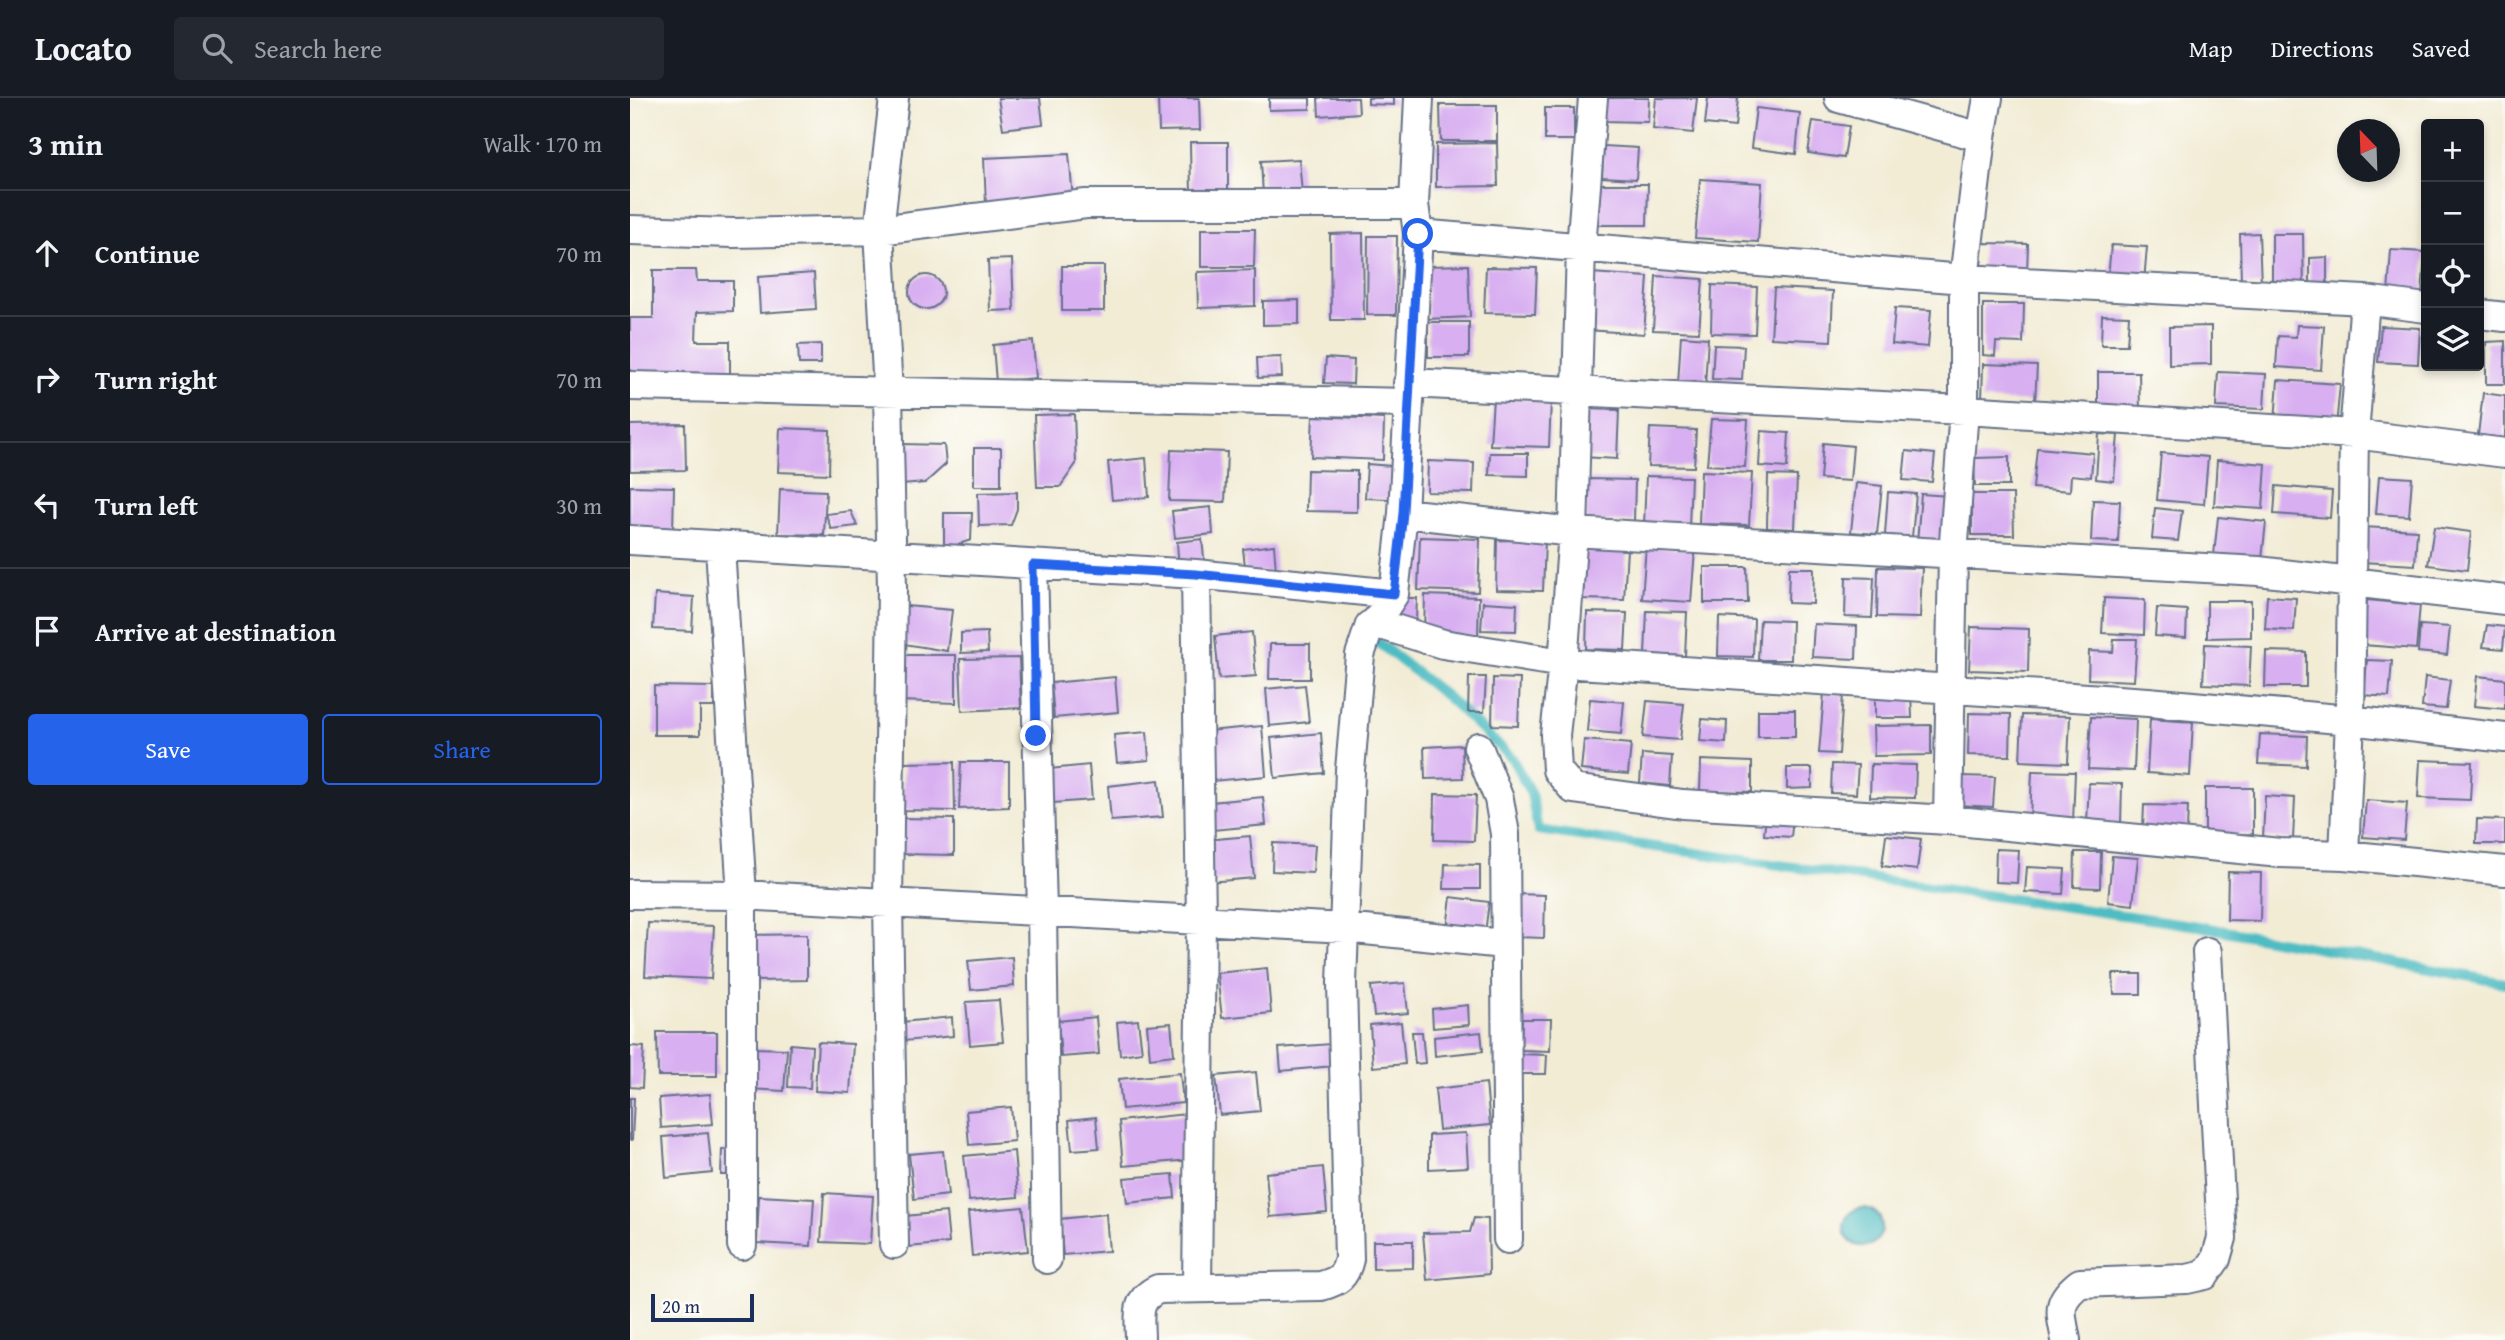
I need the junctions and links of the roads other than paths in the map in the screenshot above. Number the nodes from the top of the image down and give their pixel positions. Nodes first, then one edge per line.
1 (894, 98) edge
2 (1419, 98) edge
3 (1593, 98) edge
4 (1839, 98) edge
5 (1989, 98) edge
6 (1981, 137) junction
7 (1414, 204) junction
8 (630, 230) edge
9 (879, 230) junction
10 (1418, 234) junction
11 (1581, 248) junction
12 (1964, 279) junction
13 (2365, 300) junction
14 (2421, 306) edge
15 (2484, 315) edge
16 (2505, 317) edge
17 (630, 386) edge
18 (888, 392) junction
19 (1578, 392) junction
20 (1408, 393) junction
21 (1964, 410) junction
22 (2354, 434) junction
23 (2505, 453) edge
24 (1403, 513) junction
25 (1573, 532) junction
26 (630, 540) edge
27 (720, 547) junction
28 (1953, 555) junction
29 (891, 557) junction
30 (1033, 565) junction
31 (1196, 574) junction
32 (2352, 582) junction
33 (1394, 594) junction
34 (2505, 600) edge
35 (1375, 623) junction
36 (1563, 663) junction
37 (1950, 690) junction
38 (2350, 720) junction
39 (2505, 738) edge
40 (1478, 747) dead end
41 (1948, 820) junction
42 (2344, 855) junction
43 (2505, 871) edge
44 (630, 894) edge
45 (742, 895) junction
46 (888, 904) junction
47 (1042, 911) junction
48 (1201, 920) junction
49 (1345, 928) junction
50 (1504, 944) junction
51 (2207, 952) dead end
52 (1508, 1239) dead end
53 (894, 1244) dead end
54 (742, 1245) dead end
55 (1047, 1259) dead end
56 (1197, 1288) junction
57 (1140, 1340) edge
58 (2066, 1340) edge

1 - 9 street
2 - 7 street
3 - 11 street
4 - 6 street
5 - 6 street
6 - 12 street
7 - 9 street
7 - 10 street
8 - 9 street
9 - 18 street
10 - 11 street
10 - 20 street
11 - 12 street
11 - 19 street
12 - 13 street
12 - 21 street
13 - 14 street
13 - 22 street
15 - 16 street
17 - 18 street
18 - 20 street
18 - 29 street
19 - 20 street
19 - 21 street
19 - 25 street
20 - 24 street
21 - 22 street
21 - 28 street
22 - 23 street
22 - 32 street
24 - 25 street
24 - 33 street
25 - 28 street
25 - 36 street
26 - 27 street
27 - 29 street
27 - 45 street
28 - 32 street
28 - 37 street
29 - 30 street
29 - 46 street
30 - 31 street
30 - 47 street
31 - 33 street
31 - 48 street
32 - 34 street
32 - 38 street
33 - 35 street
35 - 36 street
35 - 49 street
36 - 37 street
36 - 41 street
37 - 38 street
37 - 41 street
38 - 39 street
38 - 42 street
40 - 50 street
41 - 42 street
42 - 43 street
44 - 45 street
45 - 46 street
45 - 54 street
46 - 47 street
46 - 53 street
47 - 48 street
47 - 55 street
48 - 49 street
48 - 56 street
49 - 50 street
49 - 56 street
50 - 52 street
51 - 58 street
56 - 57 street

